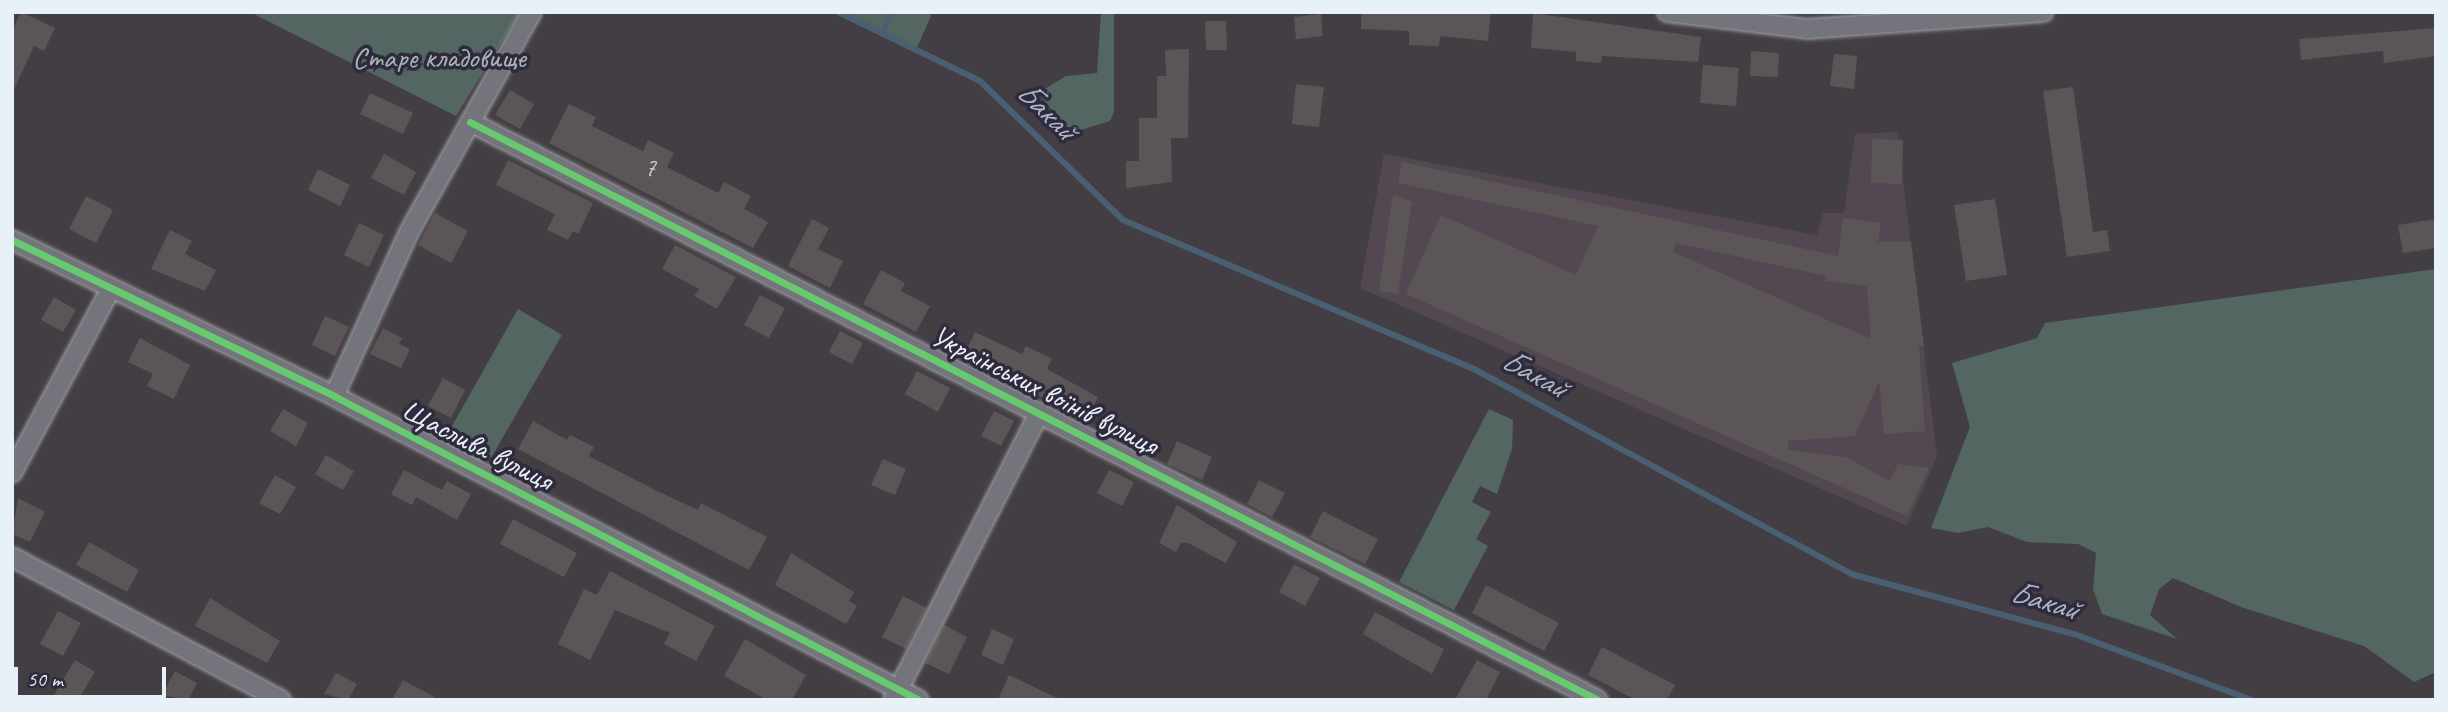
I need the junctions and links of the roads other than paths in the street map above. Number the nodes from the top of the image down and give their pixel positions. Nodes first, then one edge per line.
1 (532, 12) edge
2 (1667, 12) edge
3 (2043, 12) edge
4 (1845, 20) edge
5 (470, 122) junction
6 (12, 240) edge
7 (111, 288) junction
8 (334, 396) junction
9 (1040, 412) junction
10 (12, 473) edge
11 (12, 557) edge
12 (896, 695) edge
13 (281, 700) edge
14 (919, 700) edge
15 (1598, 700) edge

1 - 5 street
2 - 4 street
3 - 4 street
5 - 8 street
5 - 9 street, Українських воїнів вулиця
6 - 7 street, Щаслива вулиця
7 - 8 street, Щаслива вулиця
7 - 10 street
8 - 12 street, Щаслива вулиця
9 - 12 street
9 - 15 street, Українських воїнів вулиця
11 - 13 street
12 - 14 street, Щаслива вулиця

